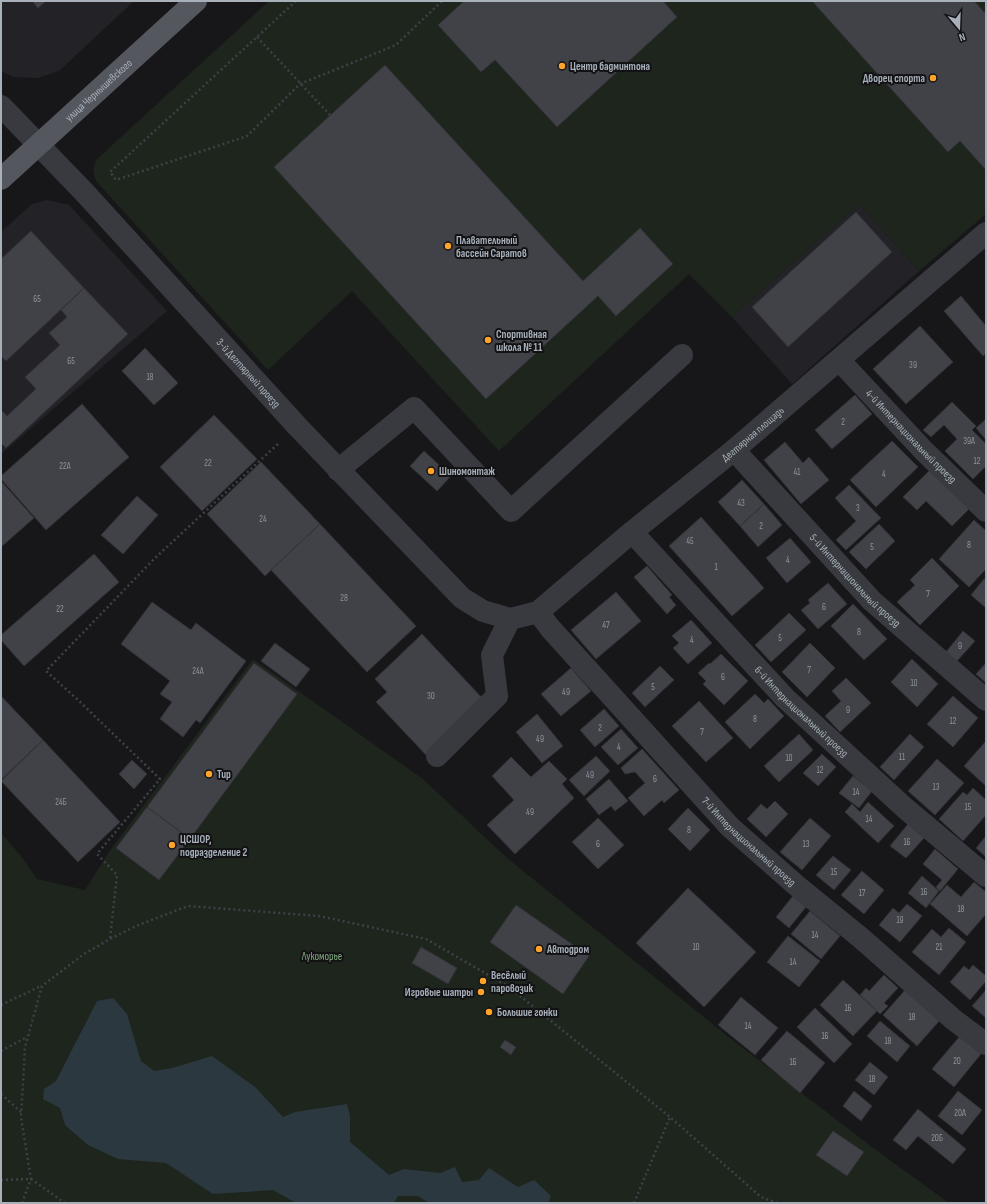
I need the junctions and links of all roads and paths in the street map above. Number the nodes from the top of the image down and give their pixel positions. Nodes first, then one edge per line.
1 (196, 1) edge
2 (296, 1) edge
3 (442, 1) edge
4 (257, 37) junction
5 (300, 84) junction
6 (1, 106) edge
7 (330, 115) dead end
8 (39, 145) junction
9 (1, 179) edge
10 (986, 233) edge
11 (682, 355) dead end
12 (839, 360) junction
13 (297, 426) junction
14 (734, 450) junction
15 (338, 470) junction
16 (982, 500) edge
17 (632, 532) junction
18 (538, 612) junction
19 (510, 619) junction
20 (986, 700) edge
21 (437, 756) dead end
22 (986, 876) edge
23 (110, 939) junction
24 (42, 986) junction
25 (1, 1005) edge
26 (28, 1037) junction
27 (986, 1044) edge
28 (1, 1051) edge
29 (1, 1094) edge
30 (21, 1112) junction
31 (670, 1117) junction
32 (31, 1179) junction
33 (1, 1180) edge
34 (22, 1203) edge
35 (65, 1203) edge
36 (634, 1203) edge
37 (777, 1203) edge

1 - 8 main road, улица Чернышевского
2 - 4 path
3 - 5 path
4 - 5 path
4 - 5 path
5 - 7 path
6 - 8 street, 3-й Дегтярный проезд
8 - 9 main road, улица Чернышевского
8 - 13 street, 3-й Дегтярный проезд
10 - 12 street, Дегтярная площадь
11 - 15 street
12 - 14 street, Дегтярная площадь
12 - 16 street, 4-й Интернациональный проезд
13 - 15 street, 3-й Дегтярный проезд
13 - 23 path
14 - 17 street, Дегтярная площадь
14 - 20 street, 5-й Интернациональный проезд
15 - 19 street, 3-й Дегтярный проезд
17 - 18 street, Дегтярная площадь
17 - 22 street, 6-й Интернациональный проезд
18 - 19 street, Дегтярная площадь
18 - 27 street, 7-й Интернациональный проезд
19 - 21 street
23 - 24 path
23 - 31 path
24 - 25 path
24 - 26 path
26 - 28 path
26 - 30 path
29 - 30 path
30 - 32 path
31 - 36 path
31 - 37 path
32 - 33 path
32 - 34 path
32 - 35 path

